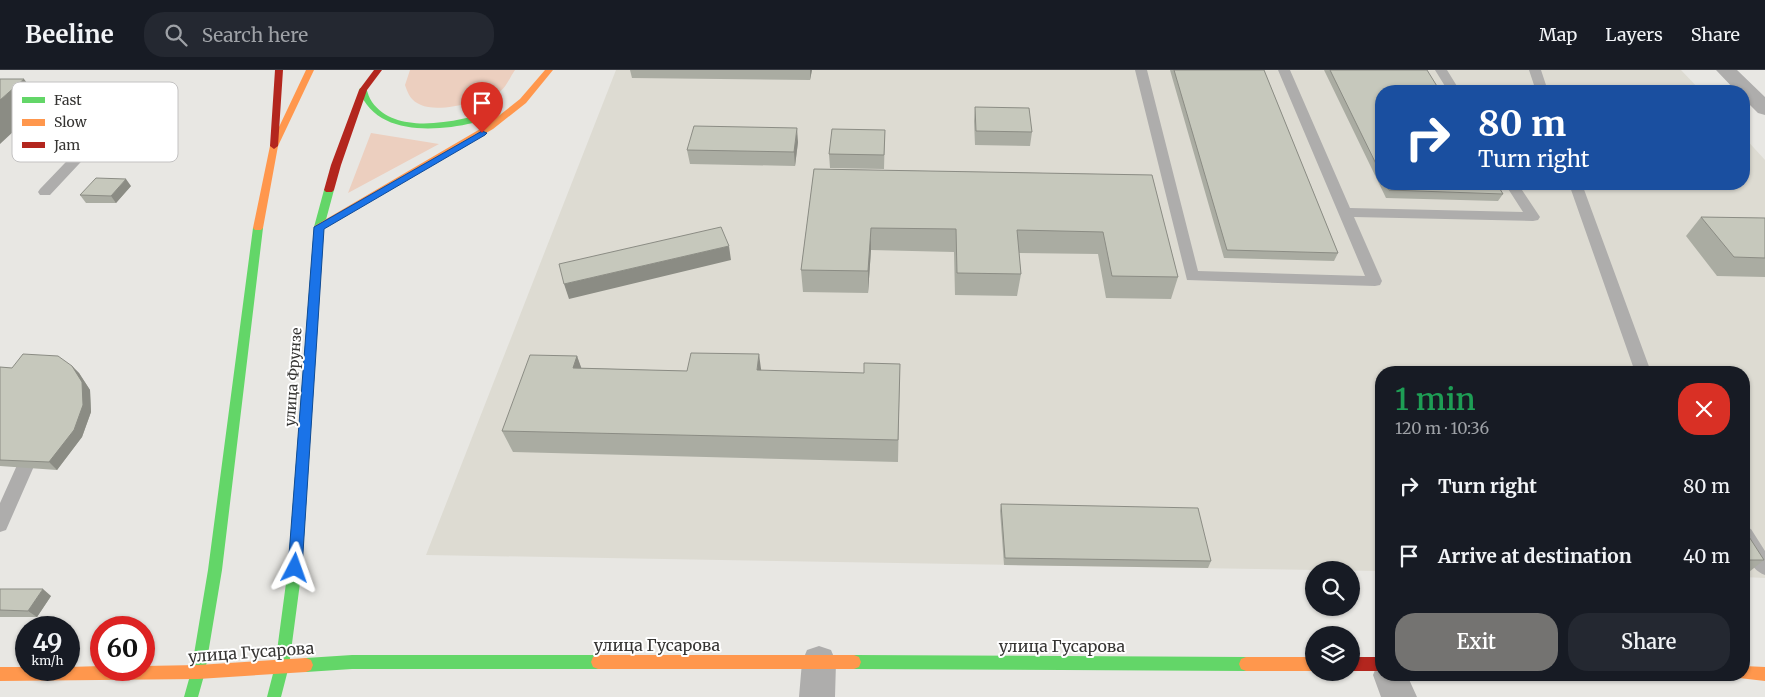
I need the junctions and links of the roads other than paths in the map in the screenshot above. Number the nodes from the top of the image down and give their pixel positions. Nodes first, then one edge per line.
1 (279, 70) edge
2 (310, 70) edge
3 (378, 70) edge
4 (548, 70) edge
5 (1141, 70) edge
6 (1284, 70) edge
7 (1441, 70) edge
8 (1535, 70) edge
9 (1726, 70) edge
10 (1450, 85) edge
11 (1540, 85) edge
12 (1741, 85) edge
13 (363, 90) junction
14 (1750, 94) edge
15 (519, 103) junction
16 (1765, 109) edge
17 (274, 146) junction
18 (74, 162) edge
19 (1516, 190) edge
20 (1577, 190) edge
21 (45, 192) dead end
22 (1345, 212) junction
23 (319, 227) junction
24 (1641, 366) edge
25 (19, 435) edge
26 (0, 524) edge
27 (1750, 544) edge
28 (1765, 567) edge
29 (819, 662) junction
30 (1305, 664) edge
31 (1360, 664) edge
32 (1375, 664) edge
33 (282, 666) junction
34 (198, 672) junction
35 (1750, 673) edge
36 (0, 674) edge
37 (1765, 674) edge
38 (1392, 681) edge
39 (191, 697) edge
40 (274, 697) edge
41 (817, 697) edge
42 (1399, 697) edge

1 - 17 main road
2 - 17 main road
3 - 13 main road, улица Фрунзе
4 - 15 main road
5 - 22 lane
6 - 22 lane
7 - 10 lane
8 - 11 lane
9 - 12 street
13 - 15 main road
13 - 23 main road, улица Фрунзе
14 - 16 street
15 - 23 main road
17 - 34 main road
18 - 21 lane
19 - 22 lane
20 - 24 lane
23 - 33 main road, улица Фрунзе
25 - 26 lane
27 - 28 lane
29 - 30 main road, улица Гусарова
29 - 33 main road, улица Гусарова
29 - 41 street
31 - 32 main road
33 - 34 main road, улица Гусарова
33 - 40 main road, улица Фрунзе
34 - 36 main road, улица Гусарова
34 - 39 main road
35 - 37 main road
38 - 42 street

